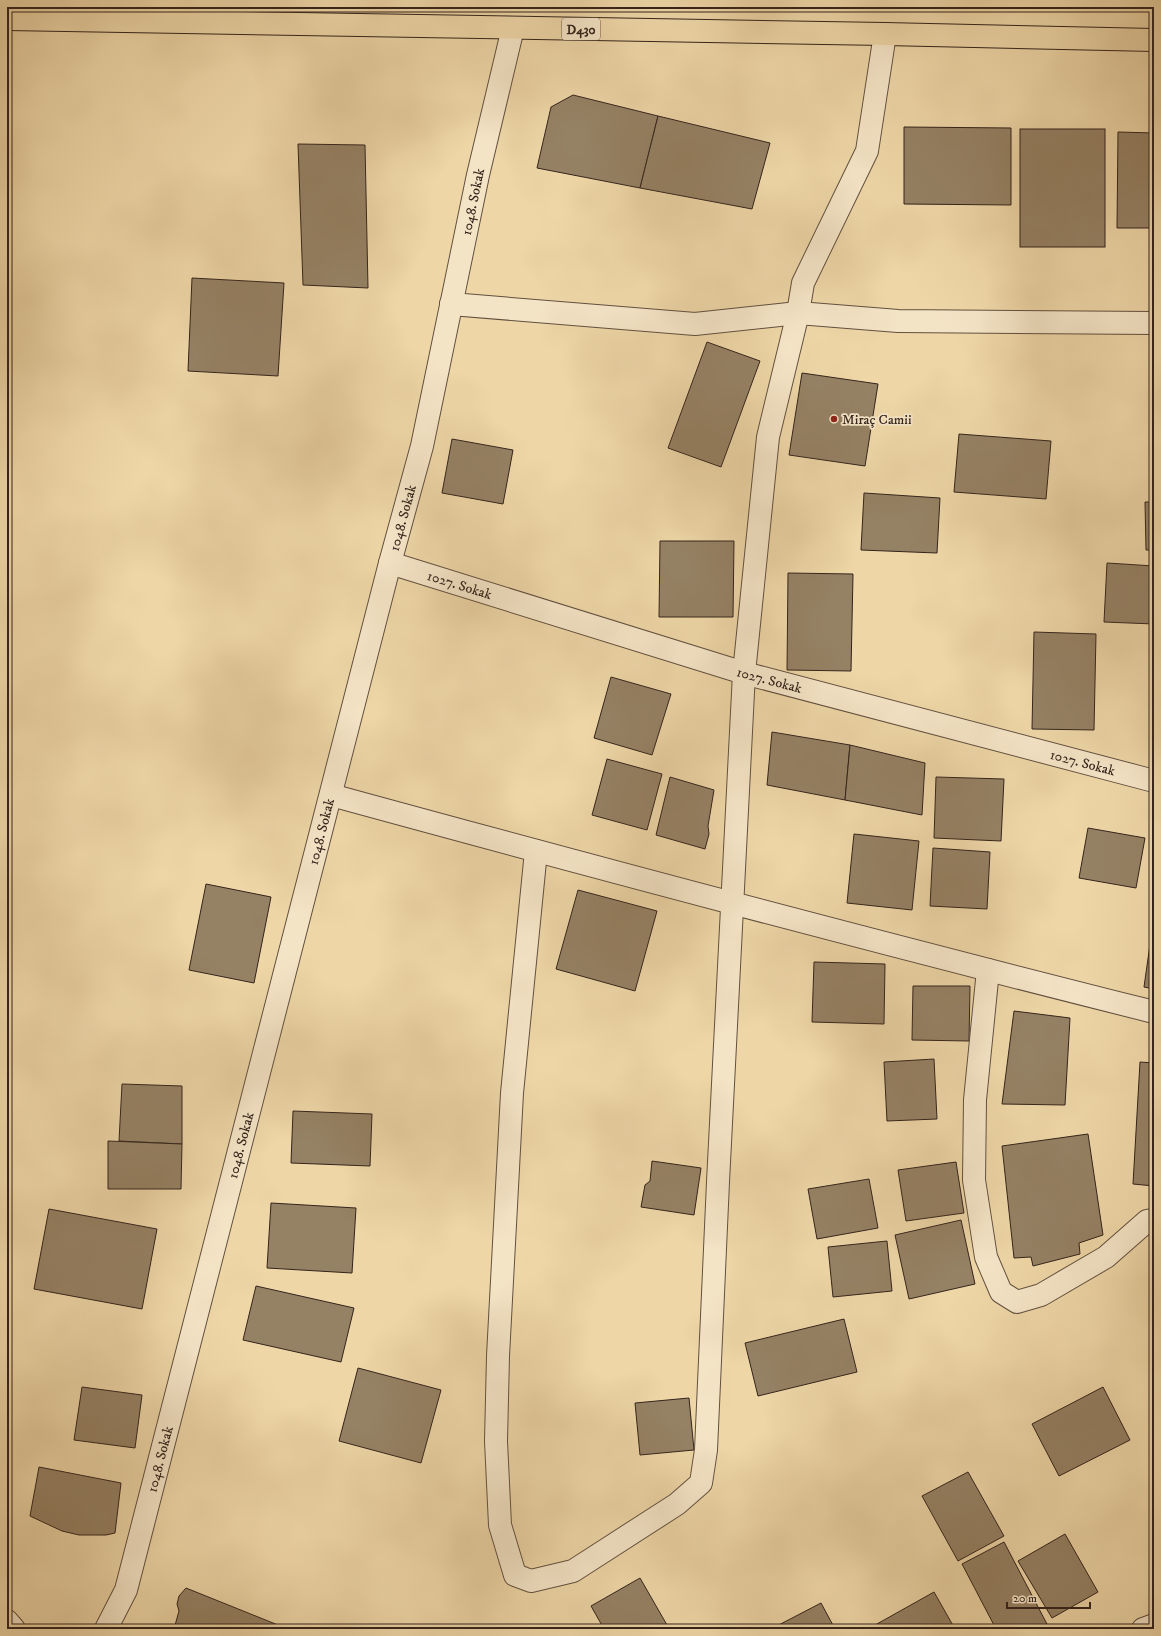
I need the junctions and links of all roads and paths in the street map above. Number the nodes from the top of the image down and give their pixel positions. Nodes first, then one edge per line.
1 (7, 19) edge
2 (513, 28) junction
3 (885, 34) junction
4 (1154, 40) edge
5 (451, 304) junction
6 (798, 313) junction
7 (1154, 323) edge
8 (390, 564) junction
9 (744, 673) junction
10 (1154, 781) edge
11 (331, 795) junction
12 (536, 851) junction
13 (733, 904) junction
14 (988, 970) junction
15 (1154, 1012) edge
16 (1154, 1220) edge
17 (7, 1621) edge
18 (1154, 1625) edge
19 (14, 1629) edge
20 (106, 1629) edge
21 (1143, 1629) edge

1 - 2 highway, D430
2 - 3 highway, D430
2 - 5 street, 1048. Sokak
3 - 4 highway, D430
3 - 6 street
5 - 6 street
5 - 8 street, 1048. Sokak
6 - 7 street
6 - 9 street
8 - 9 street, 1027. Sokak
8 - 11 street, 1048. Sokak
9 - 10 street, 1027. Sokak
9 - 13 street
11 - 12 street
11 - 20 street, 1048. Sokak
12 - 13 street
12 - 13 street
13 - 14 street
14 - 15 street
14 - 16 street
17 - 19 street
18 - 21 street

